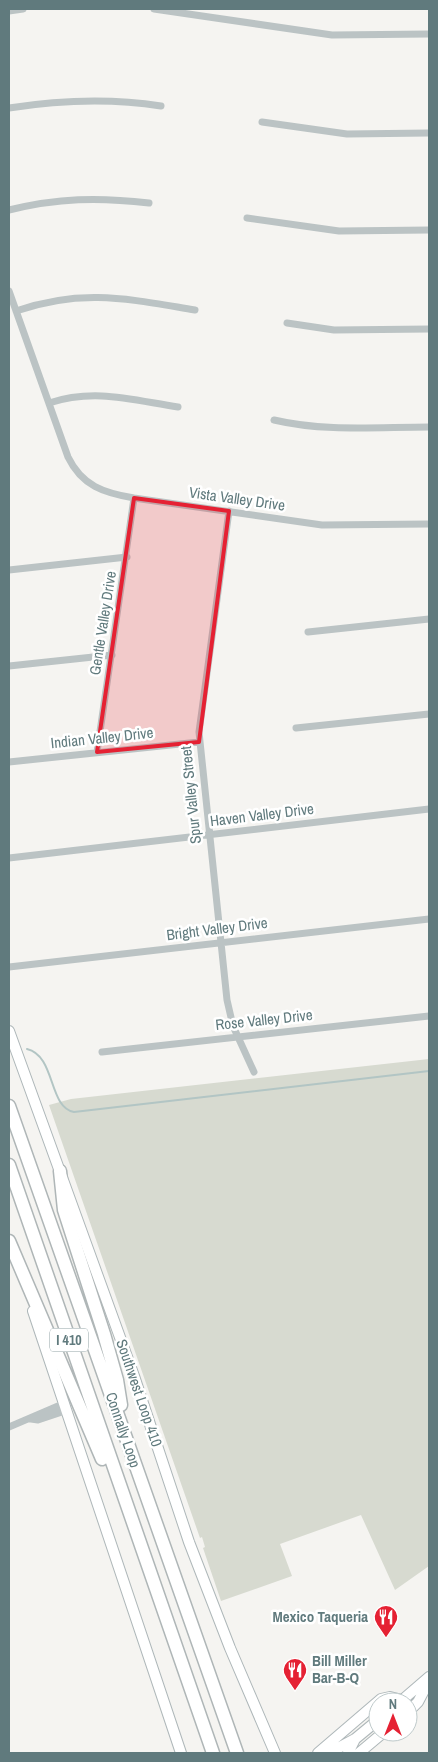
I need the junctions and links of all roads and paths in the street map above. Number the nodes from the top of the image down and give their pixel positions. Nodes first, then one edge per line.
1 (23, 9) edge
2 (154, 9) edge
3 (9, 11) edge
4 (429, 34) edge
5 (161, 106) dead end
6 (9, 108) edge
7 (262, 122) dead end
8 (429, 133) edge
9 (149, 202) dead end
10 (9, 210) edge
11 (247, 218) dead end
12 (429, 230) edge
13 (9, 290) edge
14 (16, 310) junction
15 (195, 310) dead end
16 (287, 323) dead end
17 (429, 329) edge
18 (48, 403) junction
19 (178, 408) dead end
20 (274, 420) dead end
21 (429, 427) edge
22 (134, 498) junction
23 (229, 512) junction
24 (429, 524) edge
25 (127, 557) junction
26 (9, 570) edge
27 (429, 619) edge
28 (308, 632) dead end
29 (112, 655) junction
30 (9, 666) edge
31 (429, 714) edge
32 (296, 728) dead end
33 (199, 742) junction
34 (97, 752) junction
35 (9, 762) edge
36 (429, 809) edge
37 (208, 836) junction
38 (9, 858) edge
39 (429, 919) edge
40 (220, 943) junction
41 (9, 967) edge
42 (429, 1016) edge
43 (9, 1031) edge
44 (238, 1037) junction
45 (102, 1052) dead end
46 (254, 1072) dead end
47 (9, 1106) edge
48 (9, 1165) edge
49 (60, 1171) junction
50 (9, 1241) edge
51 (66, 1407) junction
52 (9, 1427) edge
53 (126, 1440) junction
54 (130, 1515) junction
55 (429, 1679) edge
56 (412, 1692) edge
57 (418, 1702) edge
58 (368, 1710) edge
59 (368, 1728) edge
60 (355, 1739) junction
61 (373, 1742) edge
62 (181, 1753) edge
63 (213, 1753) edge
64 (237, 1753) edge
65 (276, 1753) edge
66 (318, 1753) edge
67 (330, 1753) edge
68 (348, 1753) edge
69 (360, 1753) edge

1 - 3 street
2 - 4 street
5 - 6 street
7 - 8 street
9 - 10 street
11 - 12 street
13 - 14 street, Vista Valley Drive
14 - 15 street
14 - 18 street, Vista Valley Drive
16 - 17 street
18 - 19 street
18 - 22 street, Vista Valley Drive
20 - 21 street
22 - 23 street, Vista Valley Drive
22 - 25 street, Gentle Valley Drive
23 - 24 street, Vista Valley Drive
23 - 33 street, Spur Valley Street
25 - 26 street
25 - 29 street, Gentle Valley Drive
27 - 28 street
29 - 30 street
29 - 34 street, Gentle Valley Drive
31 - 32 street
33 - 34 street, Indian Valley Drive
33 - 37 street, Spur Valley Street
34 - 35 street, Indian Valley Drive
36 - 37 street, Haven Valley Drive
37 - 38 street, Haven Valley Drive
37 - 40 street, Spur Valley Street
39 - 40 street, Bright Valley Drive
40 - 41 street, Bright Valley Drive
40 - 44 street, Spur Valley Street
42 - 44 street, Rose Valley Drive
43 - 49 main road, Southwest Loop 410
44 - 45 street, Rose Valley Drive
44 - 46 street, Spur Valley Street
47 - 53 highway, Connally Loop / I 410
48 - 54 highway, Connally Loop / I 410
49 - 53 highway
49 - 65 main road, Southwest Loop 410
50 - 51 main road
50 - 54 highway
51 - 52 street
51 - 62 main road
53 - 64 highway, Connally Loop / I 410
54 - 63 highway, Connally Loop / I 410
55 - 56 main road
55 - 57 main road
58 - 66 main road
59 - 60 main road
60 - 67 main road
60 - 68 main road
61 - 69 main road

